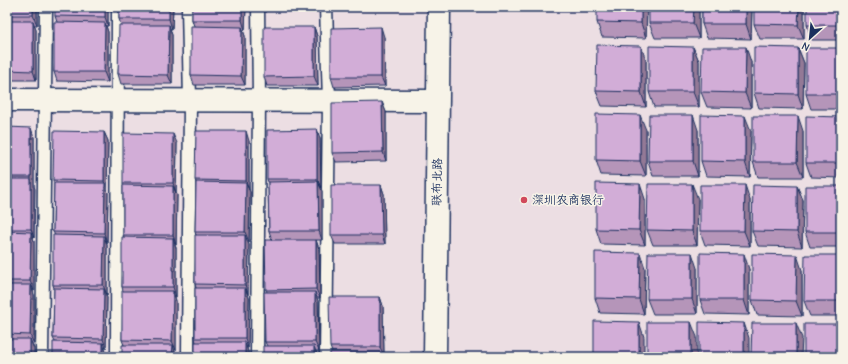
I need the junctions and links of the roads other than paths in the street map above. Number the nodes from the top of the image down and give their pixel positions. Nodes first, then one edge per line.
1 (46, 7) edge
2 (118, 7) edge
3 (188, 7) edge
4 (258, 7) edge
5 (326, 7) edge
6 (440, 7) edge
7 (7, 100) edge
8 (45, 100) junction
9 (119, 100) junction
10 (259, 100) junction
11 (190, 101) junction
12 (329, 101) junction
13 (438, 101) junction
14 (42, 357) edge
15 (117, 357) edge
16 (188, 357) edge
17 (257, 357) edge
18 (326, 357) edge
19 (435, 357) edge

1 - 8 lane
2 - 9 lane
3 - 11 lane
4 - 10 lane
5 - 12 lane
6 - 13 street, 联布北路
7 - 8 street
8 - 9 street
8 - 14 lane
9 - 11 street
9 - 15 lane
10 - 11 street
10 - 12 street
10 - 17 lane
11 - 16 lane
12 - 13 street
12 - 18 lane
13 - 19 street, 联布北路

